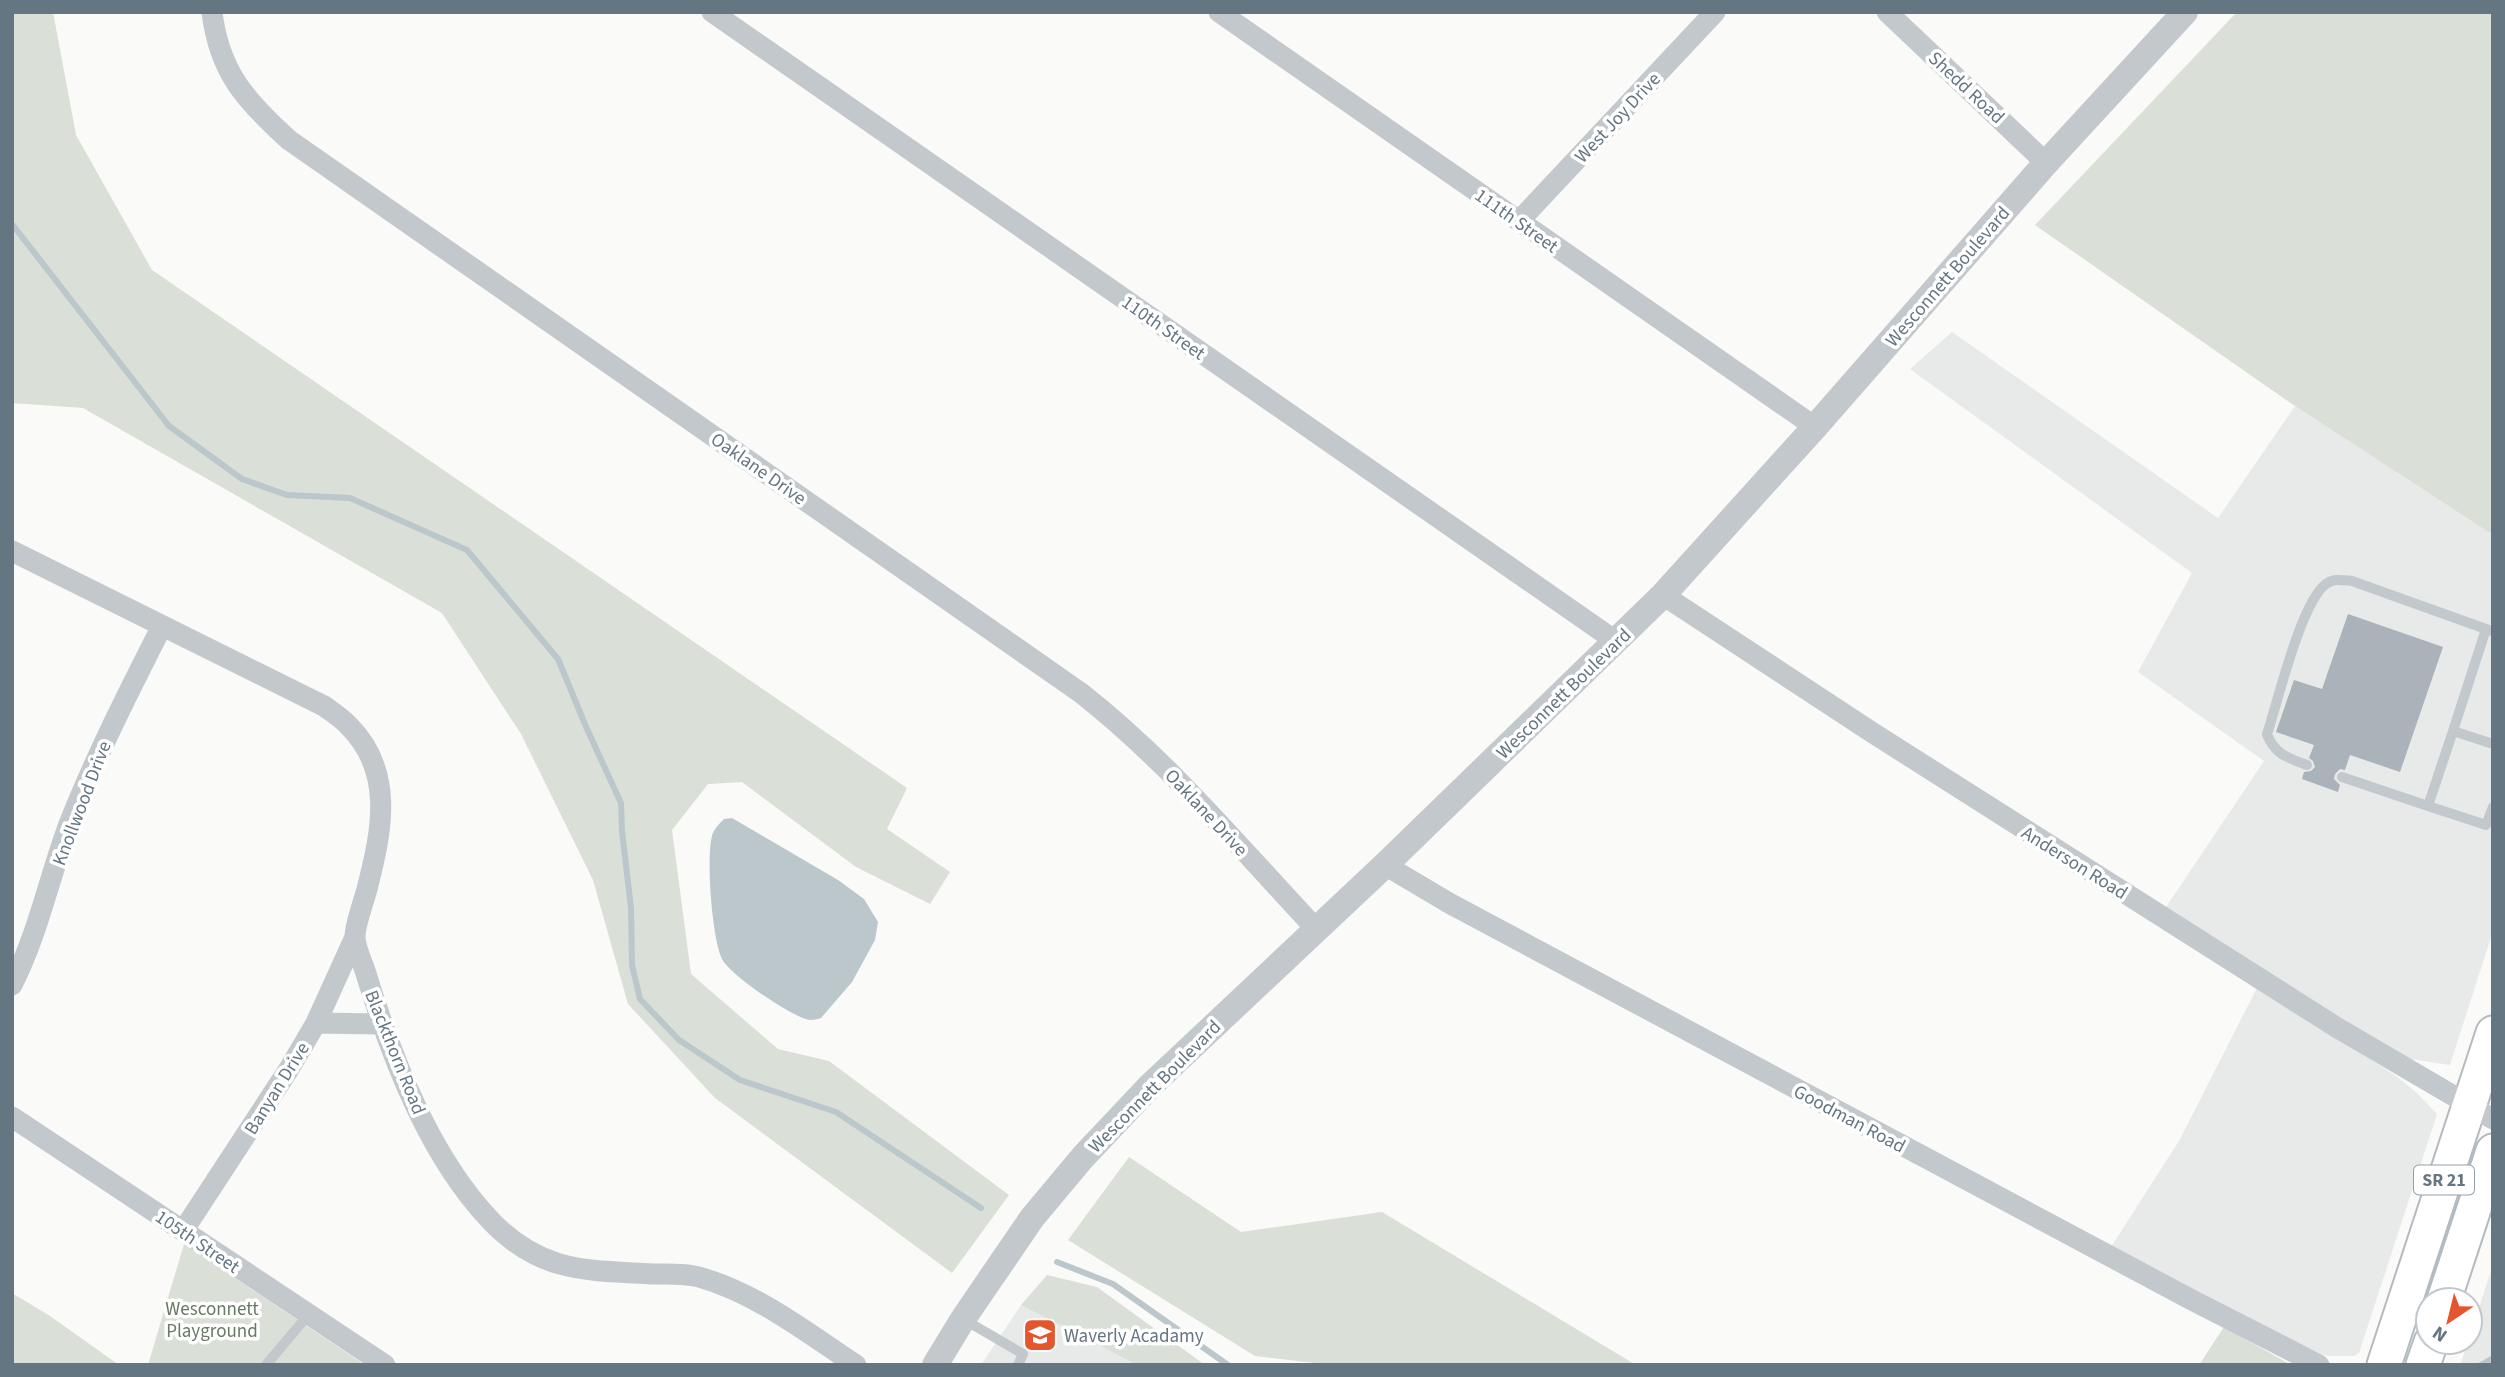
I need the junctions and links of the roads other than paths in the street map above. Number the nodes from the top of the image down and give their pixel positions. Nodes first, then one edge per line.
1 (212, 12) edge
2 (712, 12) edge
3 (1715, 12) edge
4 (1887, 12) edge
5 (2185, 12) edge
6 (1228, 15) edge
7 (2046, 163) junction
8 (1519, 221) junction
9 (1815, 427) junction
10 (12, 551) edge
11 (1663, 595) junction
12 (162, 626) junction
13 (2489, 630) edge
14 (1616, 642) junction
15 (2454, 731) junction
16 (2493, 744) edge
17 (2307, 765) dead end
18 (2342, 777) dead end
19 (2428, 806) junction
20 (2493, 807) edge
21 (2490, 829) edge
22 (1385, 865) junction
23 (1317, 930) junction
24 (355, 937) junction
25 (12, 985) edge
26 (316, 1023) junction
27 (381, 1024) junction
28 (2493, 1032) edge
29 (2481, 1111) edge
30 (12, 1117) edge
31 (2493, 1151) edge
32 (183, 1231) junction
33 (2449, 1286) edge
34 (309, 1314) junction
35 (962, 1319) junction
36 (266, 1365) edge
37 (385, 1365) edge
38 (856, 1365) edge
39 (935, 1365) edge
40 (1018, 1365) edge
41 (2319, 1365) edge
42 (2384, 1365) edge

1 - 23 street, Oaklane Drive
2 - 14 street, 110th Street
3 - 8 street, West Joy Drive
4 - 7 street, Shedd Road
5 - 7 street, Wesconnett Boulevard
6 - 8 street, 111th Street
7 - 9 street, Wesconnett Boulevard
8 - 9 street, 111th Street
9 - 11 street, Wesconnett Boulevard
10 - 12 street
11 - 14 street, Wesconnett Boulevard
11 - 29 street, Anderson Road
12 - 24 street
12 - 25 street, Knollwood Drive
13 - 15 lane
13 - 17 lane
14 - 22 street, Wesconnett Boulevard
15 - 16 lane
15 - 19 lane
18 - 19 lane
19 - 21 lane
20 - 21 lane
22 - 23 street, Wesconnett Boulevard
22 - 41 street, Goodman Road
23 - 35 street, Wesconnett Boulevard
24 - 26 street, Banyan Drive
24 - 27 street, Blackthorn Road
26 - 27 street
26 - 32 street, Banyan Drive
27 - 38 street, Blackthorn Road
28 - 29 main road, SR 21
29 - 42 main road, SR 21
30 - 32 street, 105th Street
31 - 33 main road, SR 21
32 - 34 street, 105th Street
34 - 36 lane
34 - 37 street, 105th Street
35 - 39 street, Wesconnett Boulevard
35 - 40 lane

